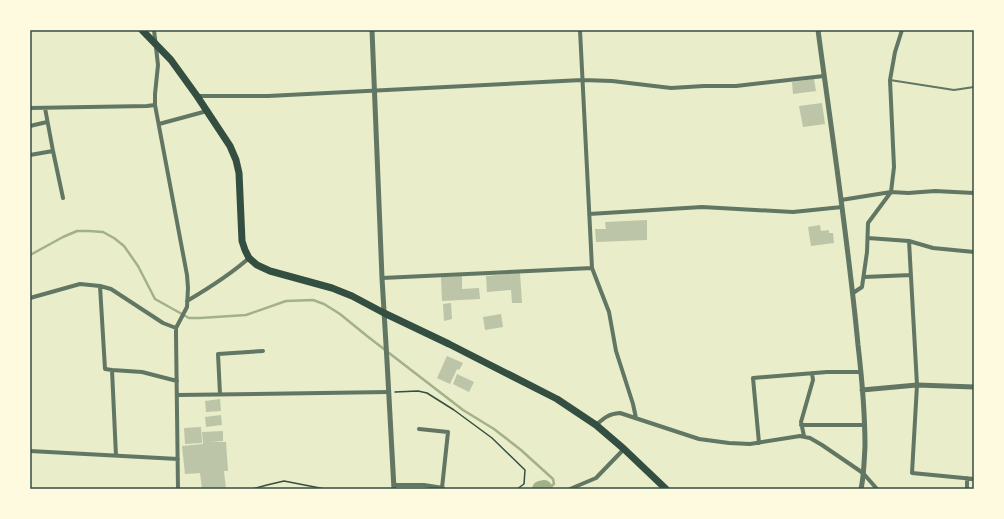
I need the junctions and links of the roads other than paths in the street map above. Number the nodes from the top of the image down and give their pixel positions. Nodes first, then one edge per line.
1 (142, 30) edge
2 (154, 30) edge
3 (372, 30) edge
4 (580, 30) edge
5 (818, 30) edge
6 (902, 30) edge
7 (157, 46) junction
8 (824, 76) junction
9 (582, 80) junction
10 (890, 80) junction
11 (974, 87) edge
12 (374, 91) junction
13 (197, 96) junction
14 (155, 105) junction
15 (30, 108) edge
16 (44, 108) junction
17 (207, 111) junction
18 (47, 122) junction
19 (159, 124) junction
20 (30, 126) edge
21 (53, 150) junction
22 (30, 155) edge
23 (892, 192) junction
24 (974, 193) edge
25 (63, 198) dead end
26 (841, 200) junction
27 (842, 207) junction
28 (589, 214) junction
29 (868, 238) junction
30 (909, 241) junction
31 (974, 252) edge
32 (249, 258) junction
33 (592, 268) junction
34 (911, 274) junction
35 (382, 278) junction
36 (864, 278) junction
37 (100, 286) junction
38 (853, 293) junction
39 (30, 298) edge
40 (188, 301) junction
41 (384, 313) junction
42 (176, 328) junction
43 (263, 351) dead end
44 (112, 370) junction
45 (861, 372) junction
46 (812, 373) junction
47 (177, 381) junction
48 (917, 385) junction
49 (974, 387) edge
50 (862, 390) junction
51 (389, 392) junction
52 (220, 394) junction
53 (177, 395) junction
54 (636, 418) junction
55 (596, 425) junction
56 (801, 425) junction
57 (865, 425) junction
58 (419, 429) dead end
59 (804, 436) junction
60 (759, 443) junction
61 (624, 449) junction
62 (30, 451) edge
63 (116, 456) junction
64 (178, 459) junction
65 (863, 473) junction
66 (967, 478) junction
67 (974, 479) edge
68 (394, 487) edge
69 (443, 488) edge
70 (178, 489) edge
71 (570, 489) edge
72 (666, 489) edge
73 (861, 489) edge
74 (877, 489) edge
75 (967, 489) edge

1 - 7 main road
2 - 7 street
3 - 12 street
4 - 9 street
5 - 8 street
6 - 10 street
7 - 13 main road
7 - 14 street
8 - 9 street
8 - 26 street
9 - 12 street
9 - 28 street
10 - 11 lane
10 - 23 street
12 - 13 street
12 - 35 street
13 - 17 main road
14 - 16 street
14 - 19 street
15 - 16 street
16 - 18 street
17 - 19 street
17 - 32 main road
18 - 20 street
18 - 21 street
19 - 40 street
21 - 22 street
21 - 25 street
23 - 24 street
23 - 26 street
23 - 29 street
26 - 27 street
27 - 28 street
27 - 38 street
28 - 33 street
29 - 30 street
29 - 36 street
30 - 31 street
30 - 34 street
32 - 40 street
32 - 41 main road
33 - 35 street
33 - 54 street
34 - 36 street
34 - 48 street
35 - 41 street
36 - 38 street
37 - 39 street
37 - 42 street
37 - 44 street
38 - 45 street
40 - 42 street
41 - 51 street
41 - 55 main road
42 - 47 street
43 - 52 street
44 - 47 street
44 - 63 street
45 - 46 street
45 - 50 street
46 - 56 street
46 - 60 street
47 - 53 street
48 - 49 street
48 - 50 street
48 - 66 street
50 - 57 street
51 - 52 street
51 - 68 street
52 - 53 street
53 - 64 street
54 - 55 street
54 - 60 street
55 - 61 main road
56 - 57 street
56 - 59 street
57 - 65 street
58 - 69 street
59 - 60 street
59 - 65 street
61 - 71 street
61 - 72 main road
62 - 63 street
63 - 64 street
64 - 70 street
65 - 73 street
65 - 74 street
66 - 67 street
66 - 75 street
68 - 69 street

